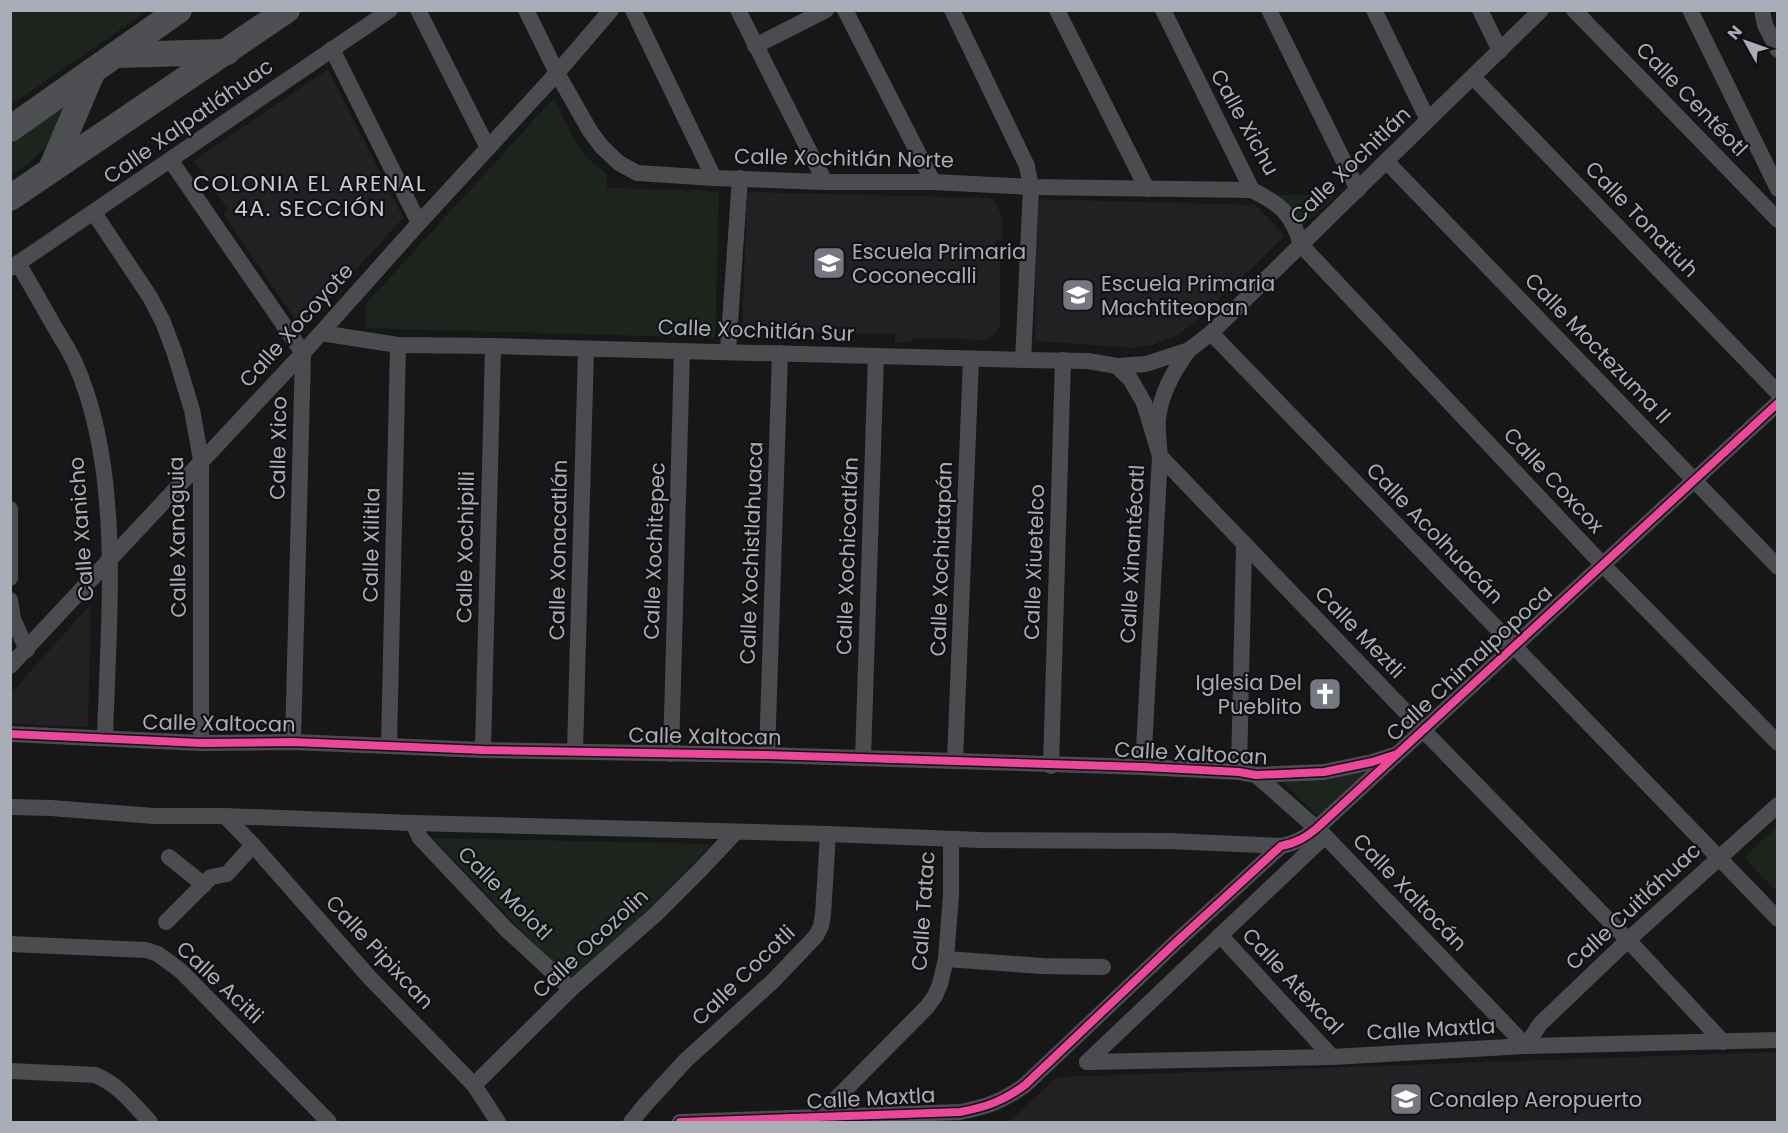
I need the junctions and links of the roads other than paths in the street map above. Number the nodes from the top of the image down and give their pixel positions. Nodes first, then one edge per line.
1 (179, 10) edge
2 (287, 10) edge
3 (390, 10) edge
4 (418, 10) edge
5 (525, 10) edge
6 (611, 10) edge
7 (633, 10) edge
8 (738, 10) edge
9 (826, 10) edge
10 (845, 10) edge
11 (952, 10) edge
12 (1057, 10) edge
13 (1162, 10) edge
14 (1269, 10) edge
15 (1374, 10) edge
16 (1480, 10) edge
17 (1541, 10) edge
18 (1574, 10) edge
19 (1690, 10) edge
20 (1762, 10) edge
21 (756, 46) junction
22 (332, 49) junction
23 (1778, 50) edge
24 (1500, 51) junction
25 (226, 52) junction
26 (117, 55) junction
27 (92, 73) junction
28 (556, 74) junction
29 (1473, 77) junction
30 (1428, 120) junction
31 (10, 129) edge
32 (488, 148) junction
33 (171, 161) junction
34 (1386, 161) junction
35 (51, 169) junction
36 (714, 178) junction
37 (740, 178) junction
38 (825, 182) junction
39 (933, 182) junction
40 (1031, 187) junction
41 (1147, 189) junction
42 (1778, 189) edge
43 (1252, 190) junction
44 (1358, 190) junction
45 (10, 198) edge
46 (94, 213) junction
47 (1778, 220) edge
48 (419, 223) junction
49 (1300, 244) junction
50 (14, 266) edge
51 (321, 333) junction
52 (1211, 333) junction
53 (399, 345) junction
54 (493, 346) junction
55 (586, 349) junction
56 (1189, 350) junction
57 (682, 351) junction
58 (728, 351) junction
59 (303, 353) junction
60 (780, 353) junction
61 (876, 356) junction
62 (971, 359) junction
63 (1023, 360) junction
64 (1063, 360) junction
65 (1117, 366) junction
66 (1778, 393) edge
67 (1778, 403) edge
68 (1160, 456) junction
69 (201, 460) junction
70 (1694, 479) junction
71 (10, 509) edge
72 (1244, 543) junction
73 (110, 560) junction
74 (1602, 564) junction
75 (1778, 567) edge
76 (10, 578) edge
77 (10, 600) edge
78 (1514, 647) junction
79 (27, 650) junction
80 (10, 666) edge
81 (1424, 731) junction
82 (10, 734) edge
83 (105, 738) junction
84 (201, 742) junction
85 (293, 742) junction
86 (1778, 743) edge
87 (389, 746) junction
88 (483, 750) junction
89 (575, 752) junction
90 (671, 754) junction
91 (1396, 754) junction
92 (767, 755) junction
93 (862, 758) junction
94 (955, 761) junction
95 (1051, 765) junction
96 (1143, 767) junction
97 (1239, 772) junction
98 (1256, 775) junction
99 (1778, 805) edge
100 (10, 807) edge
101 (225, 816) junction
102 (413, 823) junction
103 (1321, 832) junction
104 (735, 833) junction
105 (828, 834) junction
106 (951, 840) junction
107 (253, 845) junction
108 (1281, 846) junction
109 (169, 857) dead end
110 (1719, 858) junction
111 (204, 885) junction
112 (1778, 919) edge
113 (166, 922) dead end
114 (1220, 935) junction
115 (1628, 940) junction
116 (10, 944) edge
117 (946, 959) junction
118 (1102, 967) dead end
119 (571, 989) junction
120 (1778, 1040) edge
121 (1724, 1042) junction
122 (1526, 1046) junction
123 (1332, 1057) junction
124 (1047, 1063) joint
125 (10, 1071) edge
126 (474, 1085) junction
127 (817, 1118) junction
128 (150, 1122) edge
129 (330, 1122) edge
130 (498, 1122) edge
131 (631, 1122) edge
132 (680, 1122) edge

1 - 26 main road
2 - 25 main road
3 - 22 street, Calle Xalpatláhuac
4 - 32 street
5 - 28 street, Calle Xochitlán Norte
6 - 28 street, Calle Xocoyote
7 - 36 street
8 - 21 street
9 - 21 street
10 - 39 street
11 - 40 street
12 - 41 street
13 - 43 street, Calle Xichu
14 - 44 street
15 - 30 street
16 - 24 street
17 - 24 street, Calle Xochitlán
18 - 47 street, Calle Centéotl
19 - 42 street
20 - 23 street
21 - 38 street
22 - 33 street, Calle Xalpatláhuac
22 - 48 street
24 - 29 street, Calle Xochitlán
25 - 26 main road
25 - 35 main road
26 - 27 main road
27 - 31 main road
27 - 35 main road
28 - 32 street, Calle Xocoyote
28 - 36 street, Calle Xochitlán Norte
29 - 30 street, Calle Xochitlán
29 - 66 street, Calle Tonatiuh
30 - 34 street, Calle Xochitlán
32 - 48 street, Calle Xocoyote
33 - 46 street, Calle Xalpatláhuac
33 - 59 street
34 - 44 street, Calle Xochitlán
34 - 70 street, Calle Moctezuma II
35 - 45 main road
36 - 37 street, Calle Xochitlán Norte
37 - 38 street, Calle Xochitlán Norte
37 - 58 street
38 - 39 street, Calle Xochitlán Norte
39 - 40 street, Calle Xochitlán Norte
40 - 41 street, Calle Xochitlán Norte
40 - 63 street
41 - 43 street, Calle Xochitlán Norte
43 - 49 street, Calle Xichu
44 - 49 street, Calle Xochitlán
46 - 50 street, Calle Xalpatláhuac
46 - 69 street, Calle Xanaguia
48 - 51 street, Calle Xocoyote
49 - 52 street, Calle Xochitlán
49 - 74 street, Calle Coxcox
50 - 73 street, Calle Xanicho
51 - 53 street, Calle Xochitlán Sur
51 - 59 street, Calle Xocoyote
52 - 56 street, Calle Xochitlán
52 - 78 street, Calle Acolhuacán
53 - 54 street, Calle Xochitlán Sur
53 - 87 street, Calle Xilitla
54 - 55 street, Calle Xochitlán Sur
54 - 88 street, Calle Xochipilli
55 - 57 street, Calle Xochitlán Sur
55 - 89 street, Calle Xonacatlán
56 - 65 street, Calle Xochitlán Sur
56 - 68 street, Calle Xinantécatl
57 - 58 street, Calle Xochitlán Sur
57 - 90 street, Calle Xochitepec
58 - 60 street, Calle Xochitlán Sur
59 - 69 street, Calle Xocoyote
59 - 85 street, Calle Xico
60 - 61 street, Calle Xochitlán Sur
60 - 92 street, Calle Xochistlahuaca
61 - 62 street, Calle Xochitlán Sur
61 - 93 street, Calle Xochicoatlán
62 - 63 street, Calle Xochitlán Sur
62 - 94 street, Calle Xochiatapán
63 - 64 street, Calle Xochitlán Sur
64 - 65 street, Calle Xochitlán Sur
64 - 95 street, Calle Xiuetelco
65 - 68 street, Calle Meztli
67 - 70 street, Calle Chimalpopoca
68 - 72 street, Calle Meztli
68 - 96 street, Calle Xinantécatl
69 - 73 street, Calle Xocoyote
69 - 84 street, Calle Xanaguia
70 - 74 street, Calle Chimalpopoca
70 - 75 street, Calle Moctezuma II
71 - 76 street
72 - 81 street, Calle Meztli
72 - 97 street
73 - 79 street, Calle Xocoyote
73 - 83 street, Calle Xanicho
74 - 78 street, Calle Chimalpopoca
74 - 86 street, Calle Coxcox
77 - 79 street
78 - 81 street, Calle Chimalpopoca
78 - 110 street, Calle Acolhuacán
79 - 80 street, Calle Xocoyote
81 - 91 street, Calle Chimalpopoca
81 - 115 street, Calle Meztli
82 - 83 street, Calle Xaltocan
83 - 84 street, Calle Xaltocan
84 - 85 street, Calle Xaltocan
85 - 87 street, Calle Xaltocan
87 - 88 street, Calle Xaltocan
88 - 89 street, Calle Xaltocan
89 - 90 street, Calle Xaltocan
90 - 92 street, Calle Xaltocan
91 - 98 street, Calle Xaltocan
91 - 103 street, Calle Chimalpopoca
92 - 93 street, Calle Xaltocan
93 - 94 street, Calle Xaltocan
94 - 95 street, Calle Xaltocan
95 - 96 street, Calle Xaltocan
96 - 97 street, Calle Xaltocan
97 - 98 street, Calle Xaltocan
98 - 103 street, Calle Xaltocán
99 - 110 street, Calle Cuitláhuac
100 - 101 street
101 - 102 street
101 - 107 street, Calle Pipixcan
102 - 104 street
102 - 119 street, Calle Molotl
103 - 108 street, Calle Chimalpopoca
103 - 114 street
103 - 122 street, Calle Xaltocán
104 - 105 street
104 - 119 street, Calle Ocozolin
105 - 106 street
105 - 131 street, Calle Cocotli
106 - 108 street
106 - 117 street, Calle Tatac
107 - 111 street
107 - 126 street, Calle Pipixcan
108 - 124 street, Calle Chimalpopoca
109 - 111 street
110 - 112 street, Calle Acolhuacán
110 - 115 street, Calle Cuitláhuac
111 - 113 street
114 - 123 street, Calle Atexcal
114 - 123 street, Calle Maxtla
115 - 121 street, Calle Meztli
115 - 122 street, Calle Cuitláhuac
116 - 129 street, Calle Acitli
117 - 118 street
117 - 127 street, Calle Tatac
119 - 126 street, Calle Ocozolin
120 - 121 street, Calle Maxtla
121 - 122 street, Calle Maxtla
122 - 123 street, Calle Maxtla
124 - 127 street, Calle Maxtla
125 - 128 street
126 - 130 street, Calle Pipixcan
127 - 132 street, Calle Maxtla

